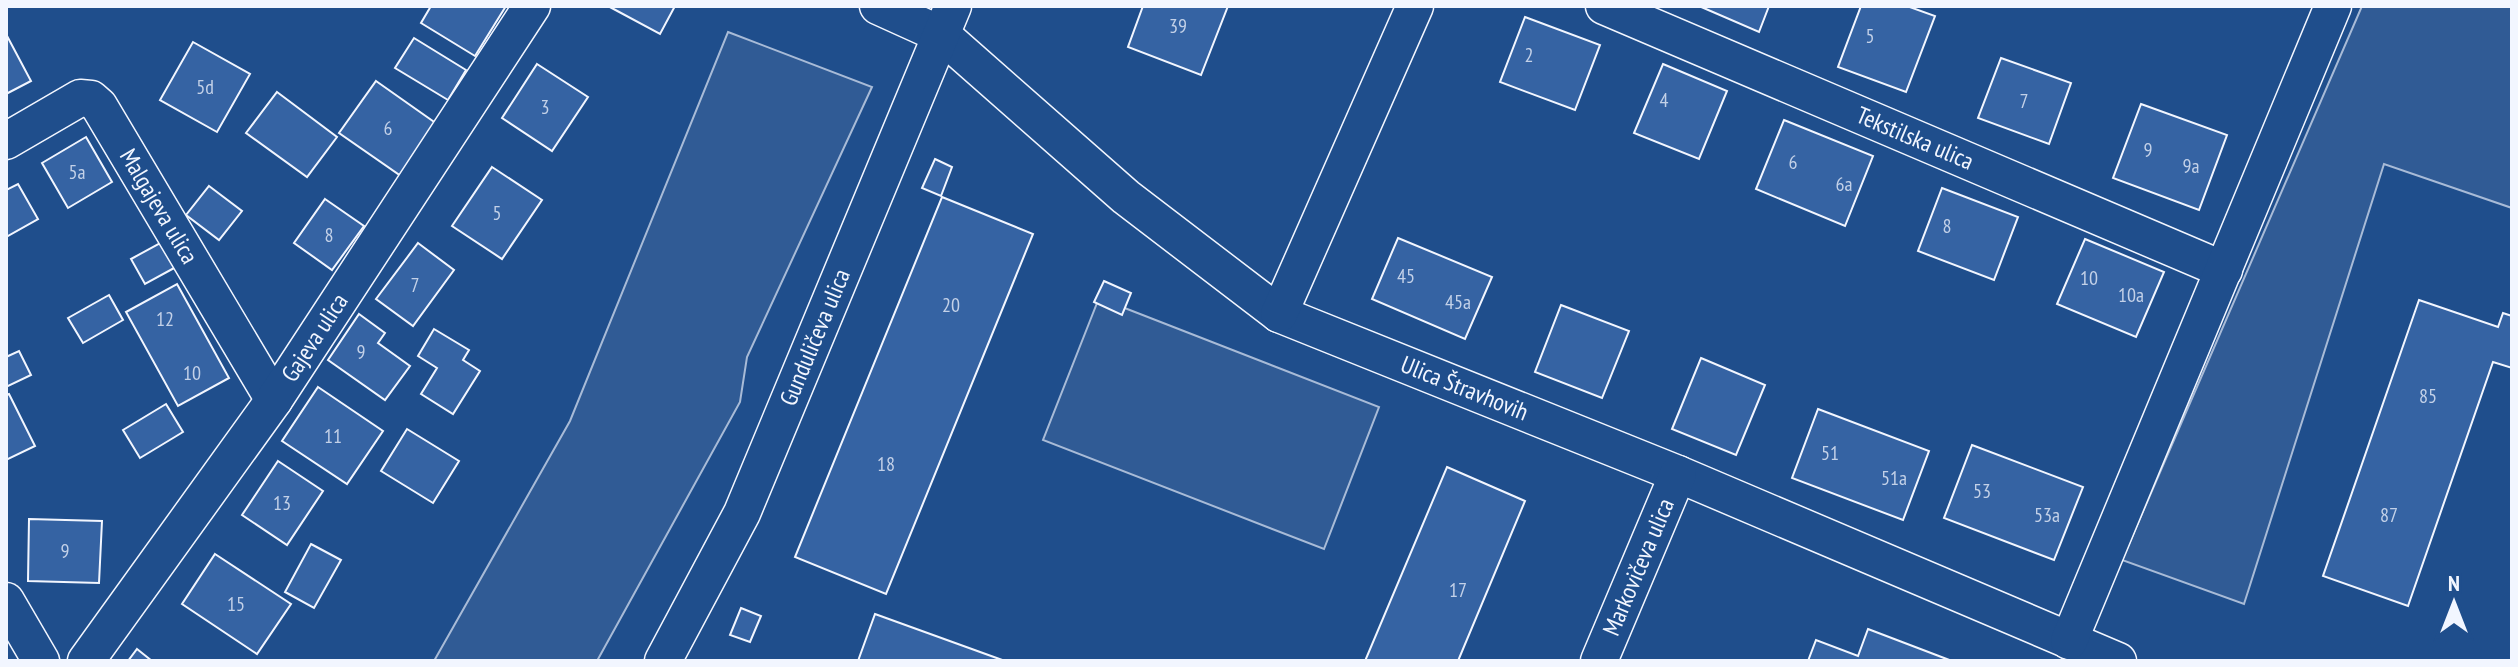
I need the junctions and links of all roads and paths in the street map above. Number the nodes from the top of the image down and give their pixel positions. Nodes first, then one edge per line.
1 (532, 6) edge
2 (878, 6) edge
3 (1415, 6) edge
4 (1604, 6) edge
5 (2333, 6) edge
6 (947, 20) edge
7 (6, 141) edge
8 (2224, 270) junction
9 (1279, 314) junction
10 (274, 400) junction
11 (1678, 474) junction
12 (6, 601) edge
13 (2069, 641) junction
14 (41, 661) edge
15 (86, 661) edge
16 (663, 661) edge
17 (1599, 661) edge
18 (2118, 661) edge

1 - 10 street, Gajeva ulica
2 - 6 street, Ulica Štravhovih
3 - 9 street
4 - 8 street, Tekstilska ulica
5 - 8 street
6 - 9 street, Ulica Štravhovih
6 - 16 street, Gunduličeva ulica
7 - 10 street, Malgajeva ulica
8 - 13 street
9 - 11 street, Ulica Štravhovih
10 - 15 street, Gajeva ulica
11 - 13 street, Ulica Štravhovih
11 - 17 street, Markovičeva ulica
12 - 14 street
13 - 18 street, Ulica Štravhovih

